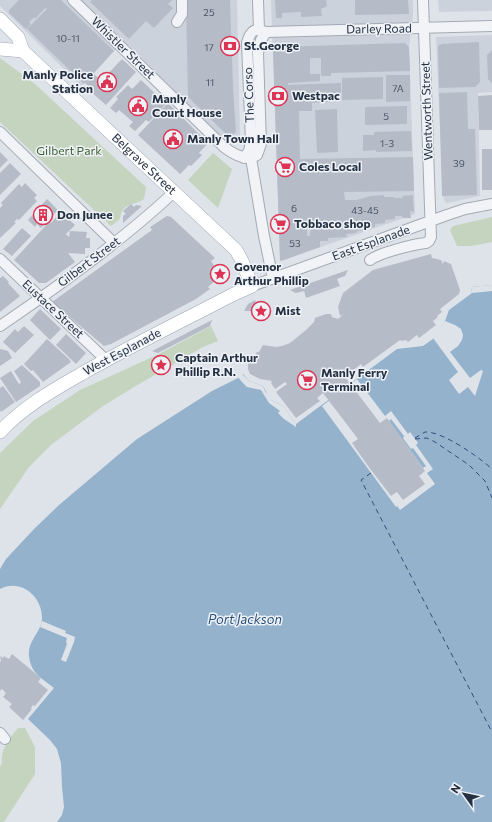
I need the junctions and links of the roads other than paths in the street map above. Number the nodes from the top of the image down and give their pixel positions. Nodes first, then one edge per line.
1 (182, 0) edge
2 (258, 0) edge
3 (423, 0) edge
4 (81, 2) edge
5 (180, 18) dead end
6 (0, 19) edge
7 (492, 26) edge
8 (424, 28) junction
9 (263, 31) junction
10 (0, 40) edge
11 (5, 49) edge
12 (23, 52) junction
13 (0, 132) edge
14 (248, 158) junction
15 (174, 192) junction
16 (492, 204) edge
17 (430, 221) junction
18 (114, 242) junction
19 (0, 259) edge
20 (370, 260) dead end
21 (273, 279) junction
22 (252, 286) junction
23 (41, 298) junction
24 (0, 326) edge
25 (106, 360) junction
26 (1, 427) edge

1 - 5 street
2 - 9 street, The Corso
3 - 8 street, Wentworth Street
4 - 14 street, Whistler Street
6 - 12 main road, Belgrave Street
7 - 8 street, Darley Road
8 - 9 street, Darley Road
8 - 17 street, Wentworth Street
9 - 14 street, The Corso
10 - 11 main road, Belgrave Street
11 - 12 main road, Belgrave Street
12 - 15 main road, Belgrave Street
13 - 18 street
14 - 21 street
15 - 18 street, Gilbert Street
15 - 22 main road, Belgrave Street
16 - 17 street, East Esplanade
17 - 20 street, Wentworth Street
17 - 21 street, East Esplanade
18 - 23 street, Gilbert Street
19 - 23 street, Eustace Street
21 - 22 street, East Esplanade
22 - 25 main road, West Esplanade
23 - 24 street, Gilbert Street
23 - 25 street, Eustace Street
25 - 26 main road, West Esplanade

